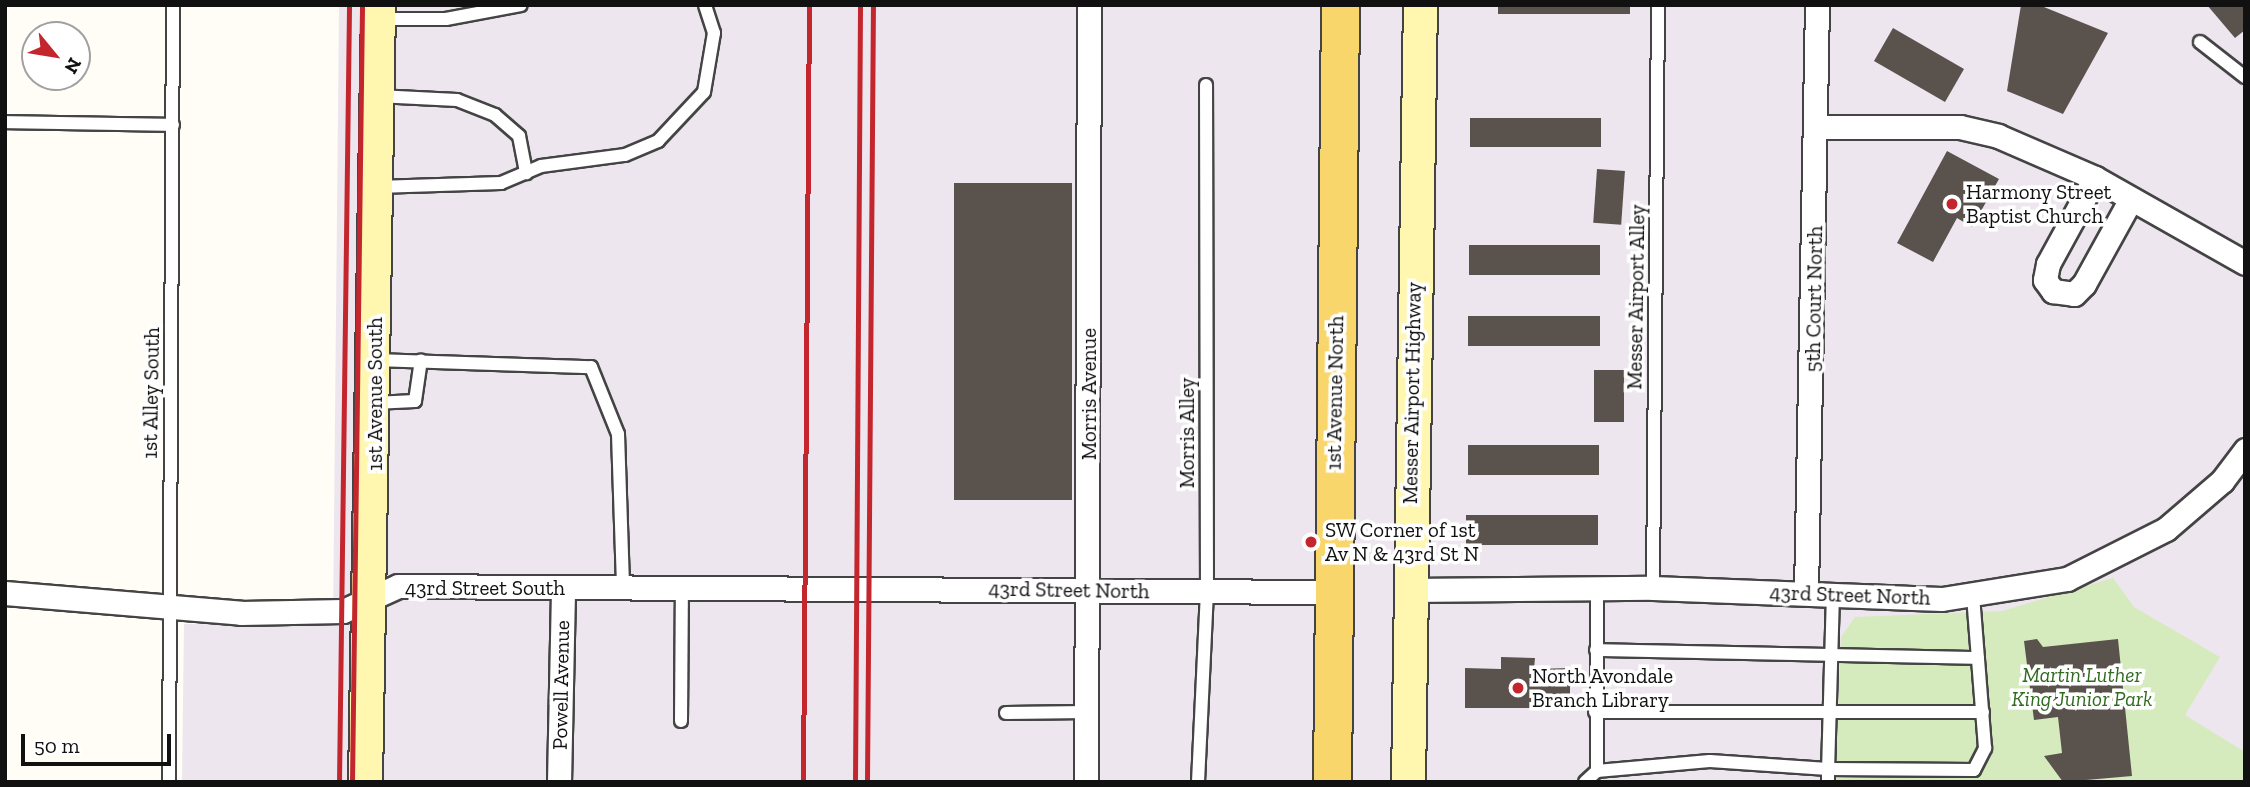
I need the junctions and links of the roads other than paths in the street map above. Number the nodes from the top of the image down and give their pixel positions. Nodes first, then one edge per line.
1 (173, 5) edge
2 (521, 5) edge
3 (705, 5) edge
4 (1089, 5) edge
5 (1339, 5) edge
6 (1420, 5) edge
7 (1658, 5) edge
8 (1816, 5) edge
9 (378, 12) edge
10 (2200, 42) dead end
11 (2245, 77) edge
12 (1206, 85) dead end
13 (377, 96) junction
14 (5, 122) edge
15 (173, 125) junction
16 (1819, 127) junction
17 (526, 173) junction
18 (2095, 178) junction
19 (376, 187) junction
20 (2131, 199) junction
21 (2245, 263) edge
22 (375, 360) junction
23 (421, 360) junction
24 (374, 402) junction
25 (2245, 450) edge
26 (804, 587) joint
27 (563, 588) junction
28 (623, 588) junction
29 (682, 588) junction
30 (1597, 589) junction
31 (1653, 589) junction
32 (1090, 590) junction
33 (1408, 590) junction
34 (1207, 592) junction
35 (5, 593) edge
36 (1333, 593) junction
37 (1806, 593) junction
38 (1833, 593) junction
39 (1973, 594) junction
40 (373, 600) junction
41 (170, 612) junction
42 (1597, 650) junction
43 (1830, 651) junction
44 (1978, 658) junction
45 (1829, 708) junction
46 (1087, 712) junction
47 (1595, 712) junction
48 (1983, 712) junction
49 (1006, 713) dead end
50 (681, 721) dead end
51 (1597, 771) junction
52 (1828, 776) edge
53 (169, 782) edge
54 (365, 782) edge
55 (559, 782) edge
56 (1086, 782) edge
57 (1198, 782) edge
58 (1332, 782) edge
59 (1408, 782) edge
60 (1585, 782) edge

1 - 15 lane, 1st Alley South
2 - 9 lane
3 - 17 lane
4 - 32 street, Morris Avenue
5 - 36 main road, 1st Avenue North
6 - 33 main road, Messer Airport Highway
7 - 31 lane, Messer Airport Alley
8 - 16 street, 5th Court North
9 - 13 main road, 1st Avenue South
10 - 11 lane
12 - 34 lane, Morris Alley
13 - 17 lane
13 - 19 main road, 1st Avenue South
14 - 15 lane
15 - 41 lane, 1st Alley South
16 - 18 street
16 - 37 street, 5th Court North
17 - 19 lane
18 - 20 street
18 - 20 street
19 - 22 main road, 1st Avenue South
20 - 21 street
22 - 23 lane
22 - 24 main road, 1st Avenue South
23 - 24 lane
23 - 28 lane
24 - 40 main road, 1st Avenue South
25 - 39 street, 43rd Street North
26 - 29 street, 43rd Street South
26 - 32 street, 43rd Street North
27 - 28 street, 43rd Street South
27 - 40 street, 43rd Street South
27 - 55 street, Powell Avenue
28 - 29 street, 43rd Street South
29 - 50 lane
30 - 31 street, 43rd Street North
30 - 33 street, 43rd Street North
30 - 42 lane
31 - 37 street, 43rd Street North
32 - 34 street, 43rd Street North
32 - 46 street, Morris Avenue
33 - 59 main road, Messer Airport Highway
34 - 36 street, 43rd Street North
34 - 57 lane, Morris Alley
35 - 41 street, 43rd Street South
36 - 58 main road, 1st Avenue North
37 - 38 street, 43rd Street North
38 - 39 street, 43rd Street North
38 - 43 lane
39 - 44 lane
40 - 41 street, 43rd Street South
40 - 54 main road, 1st Avenue South
41 - 53 lane, 1st Alley South
42 - 43 lane
42 - 47 lane
43 - 44 lane
43 - 45 lane
44 - 48 lane
45 - 47 lane
45 - 48 lane
45 - 52 lane
46 - 49 lane
46 - 56 street, Morris Avenue
47 - 51 lane
48 - 52 lane
51 - 52 lane
51 - 60 lane

